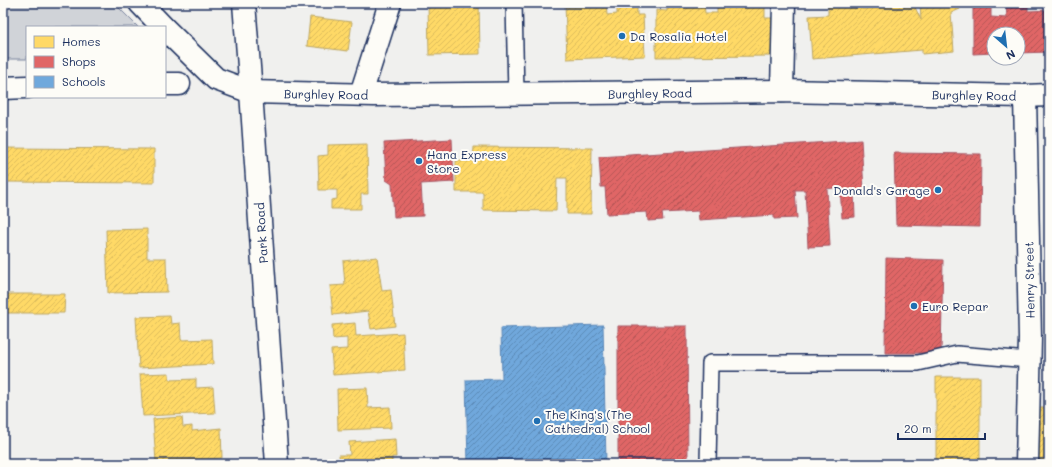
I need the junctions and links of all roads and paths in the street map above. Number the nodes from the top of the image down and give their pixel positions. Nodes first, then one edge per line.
1 (140, 3) edge
2 (244, 3) edge
3 (390, 3) edge
4 (514, 3) edge
5 (784, 3) edge
6 (162, 26) edge
7 (166, 30) edge
8 (26, 87) edge
9 (3, 88) edge
10 (782, 91) junction
11 (251, 92) junction
12 (361, 94) junction
13 (516, 94) junction
14 (1049, 95) edge
15 (1025, 96) junction
16 (1030, 360) junction
17 (277, 464) edge
18 (708, 464) edge
19 (1027, 464) edge

1 - 6 street
2 - 11 street, Park Road
3 - 12 street
4 - 13 lane
5 - 10 street
7 - 11 street, Burghley Road
8 - 9 street
10 - 13 street, Burghley Road
10 - 15 street, Burghley Road
11 - 12 street, Burghley Road
11 - 17 street, Park Road
12 - 13 street, Burghley Road
14 - 15 street, Burghley Road
15 - 16 street, Henry Street
16 - 18 lane
16 - 19 street, Henry Street

